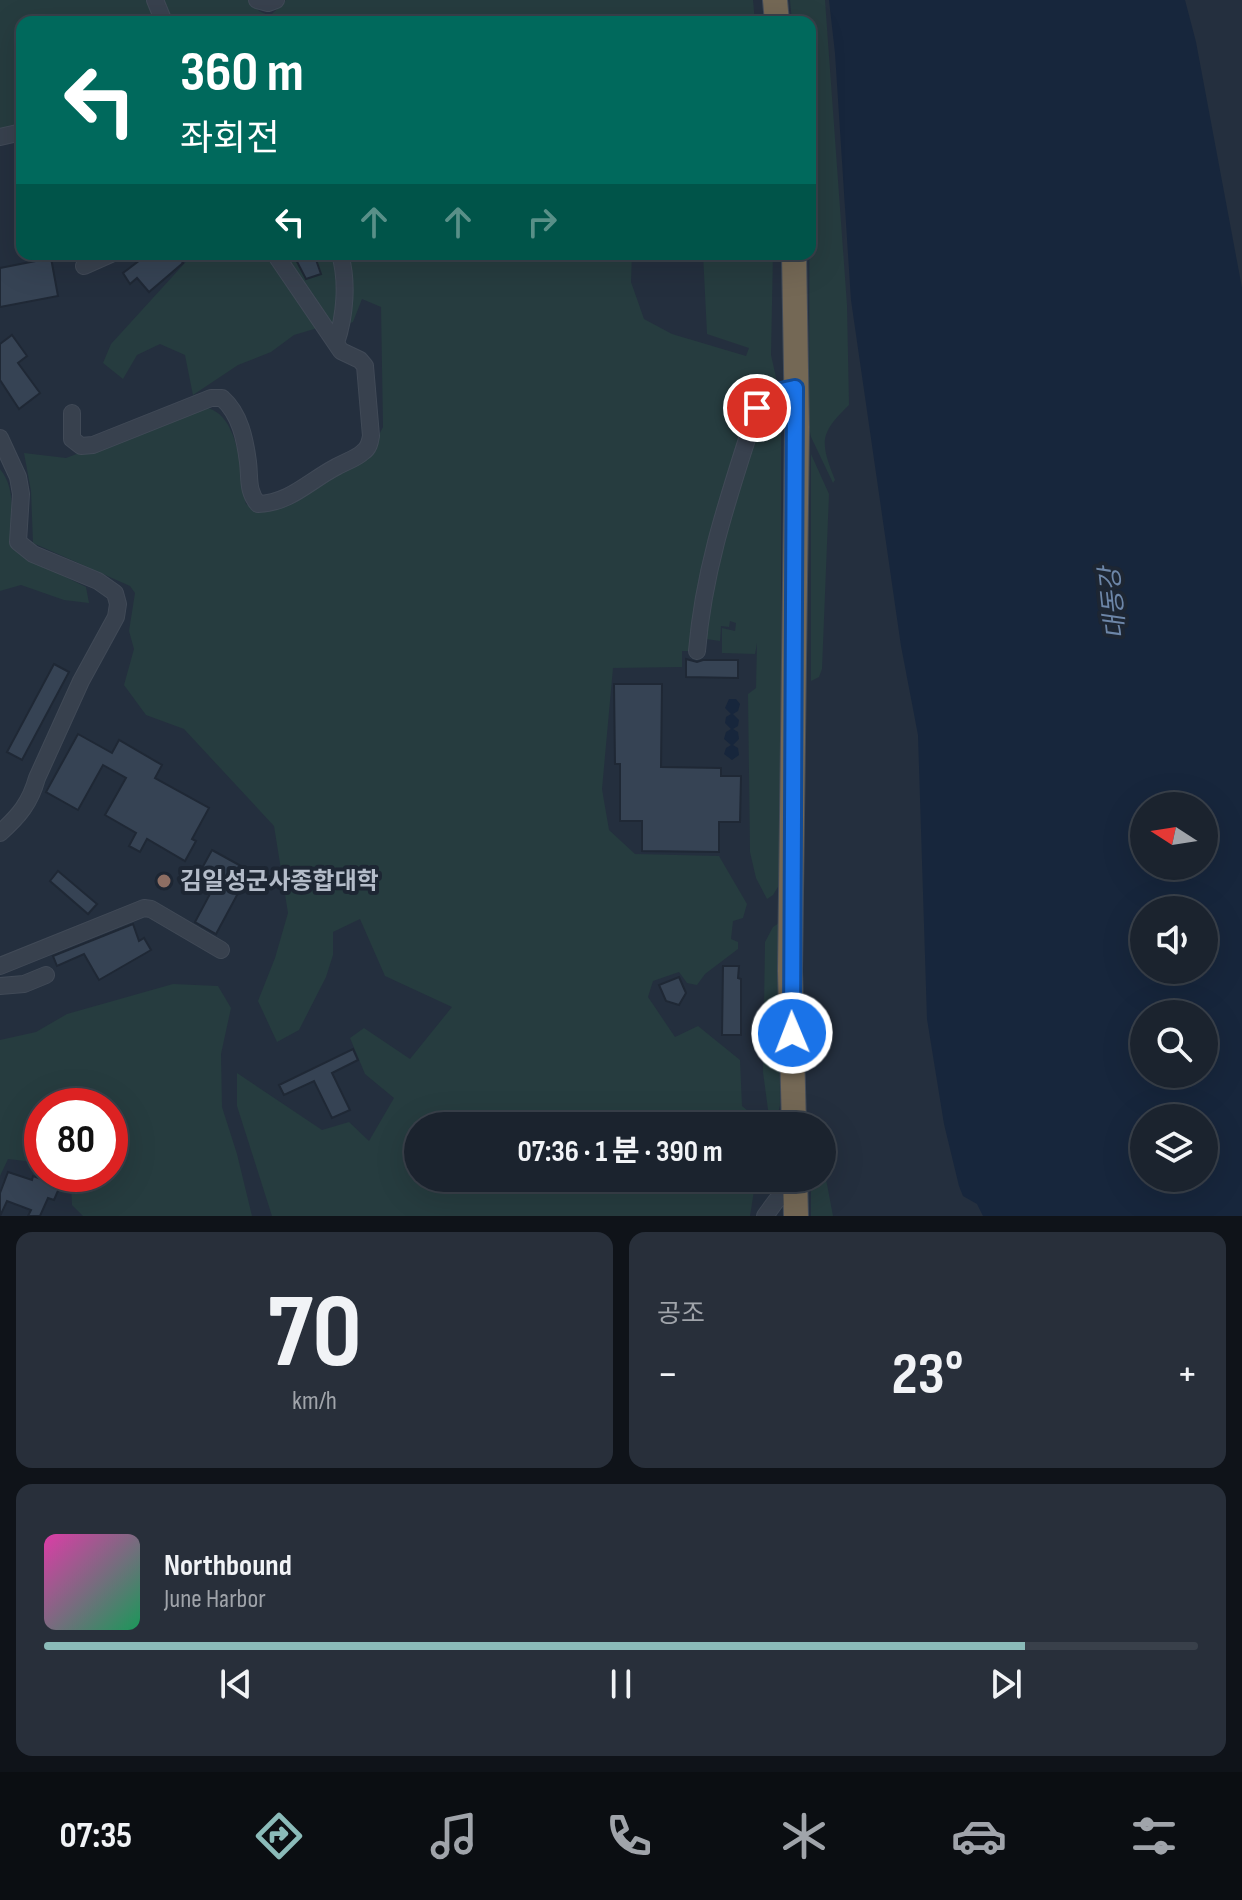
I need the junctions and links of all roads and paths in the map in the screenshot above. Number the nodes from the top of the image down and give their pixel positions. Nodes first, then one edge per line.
1 (257, 0) edge
2 (276, 0) edge
3 (98, 260) edge
4 (279, 260) edge
5 (340, 260) edge
6 (794, 260) edge
7 (84, 266) dead end
8 (336, 343) junction
9 (795, 388) junction
10 (72, 413) dead end
11 (0, 438) edge
12 (697, 651) dead end
13 (0, 833) edge
14 (221, 950) dead end
15 (0, 966) edge
16 (46, 975) dead end
17 (0, 986) edge
18 (794, 1112) edge
19 (785, 1192) edge
20 (795, 1192) edge
21 (765, 1216) edge
22 (796, 1216) edge

1 - 2 lane
3 - 7 lane
4 - 8 lane
5 - 8 lane
6 - 9 highway
8 - 10 lane
9 - 12 lane
9 - 18 highway
11 - 13 lane
14 - 15 lane
16 - 17 lane
19 - 21 lane
20 - 22 highway

